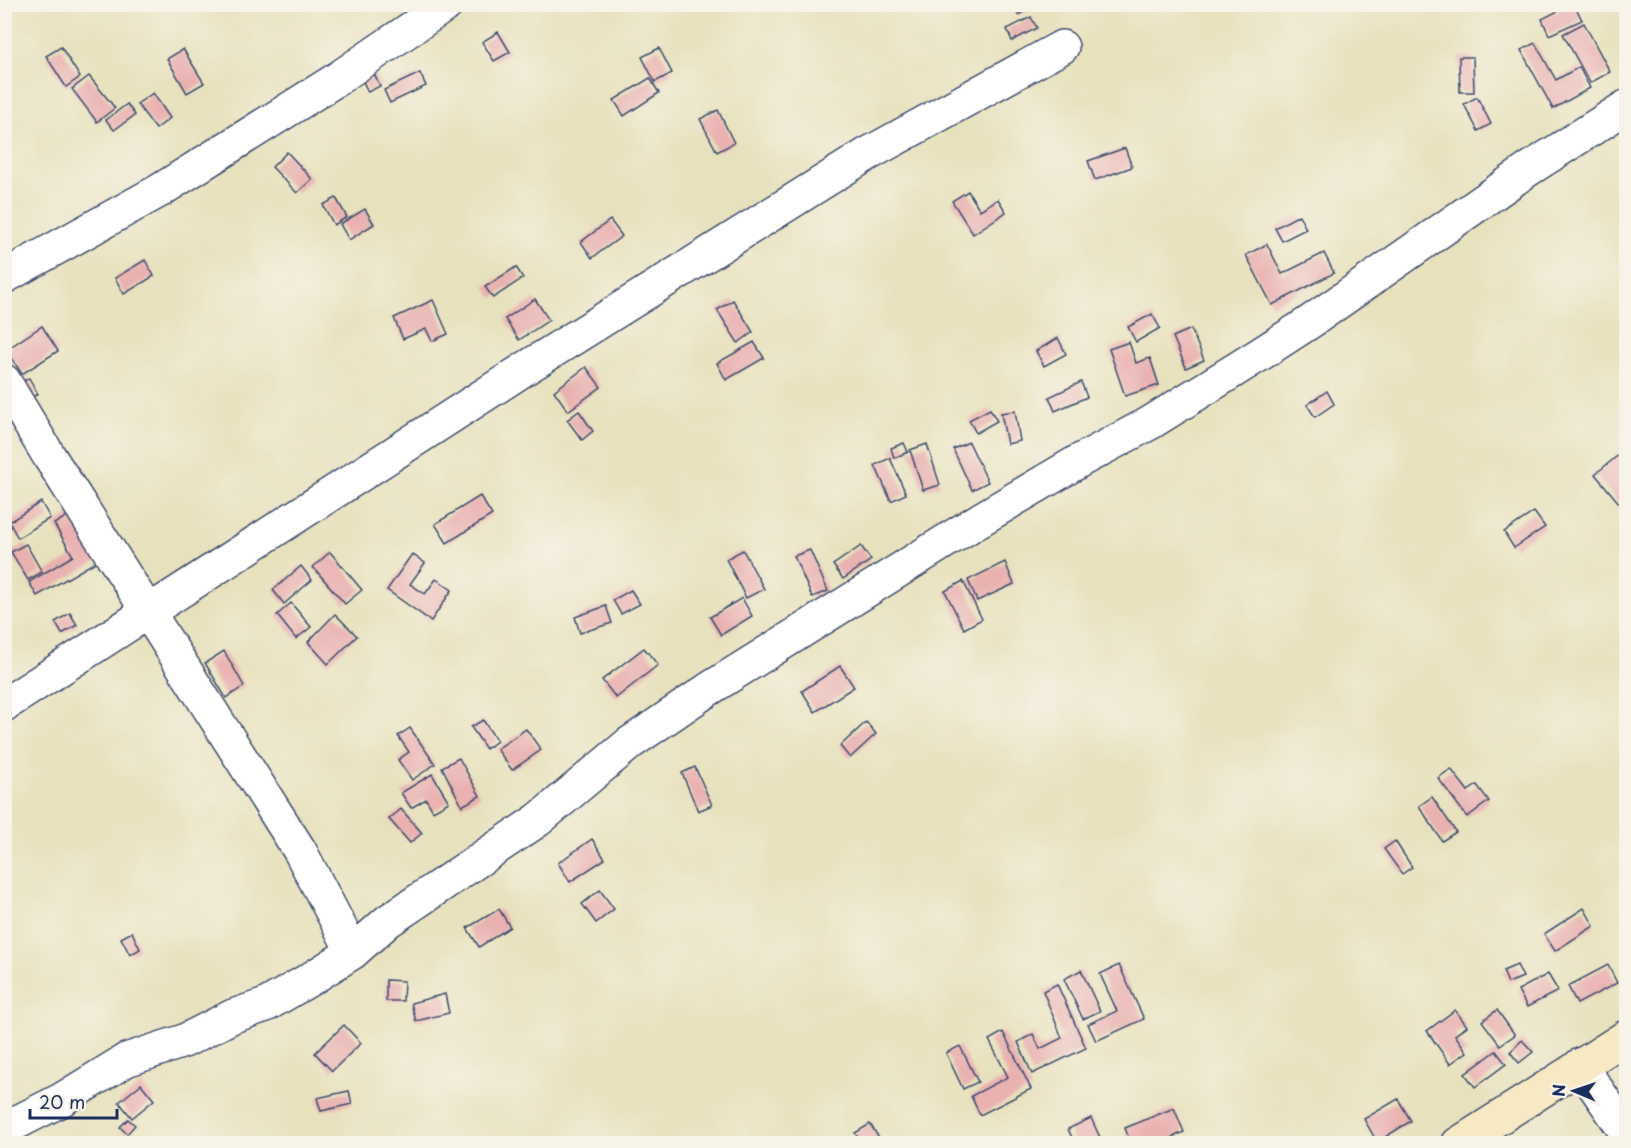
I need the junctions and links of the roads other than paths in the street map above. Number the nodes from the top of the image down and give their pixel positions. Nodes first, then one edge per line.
1 (447, 4) edge
2 (1062, 47) dead end
3 (1626, 107) edge
4 (4, 277) edge
5 (4, 381) edge
6 (148, 612) junction
7 (4, 705) edge
8 (353, 952) junction
9 (1626, 1037) edge
10 (1580, 1065) junction
11 (4, 1129) edge
12 (1626, 1132) edge
13 (1458, 1143) edge

1 - 4 street
2 - 6 street
3 - 8 street
5 - 6 street
6 - 7 street
6 - 8 street
8 - 11 street
9 - 10 street
10 - 12 street
10 - 13 street

